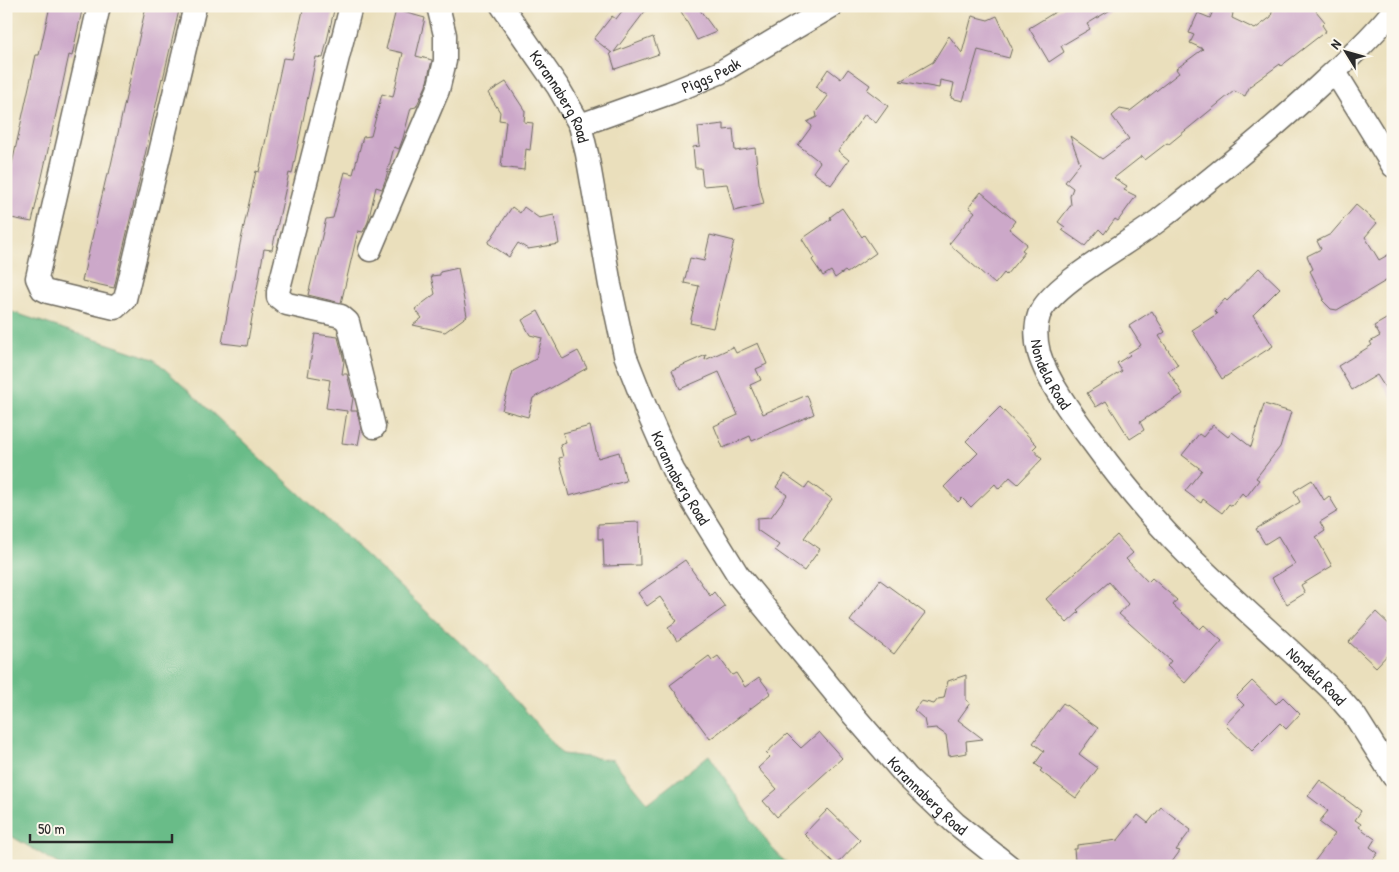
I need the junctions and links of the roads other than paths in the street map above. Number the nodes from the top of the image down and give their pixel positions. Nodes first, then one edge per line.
1 (99, 6) edge
2 (195, 6) edge
3 (351, 6) edge
4 (438, 6) edge
5 (502, 6) edge
6 (832, 6) edge
7 (1393, 11) edge
8 (1334, 72) junction
9 (580, 125) junction
10 (1393, 166) edge
11 (370, 250) dead end
12 (374, 427) dead end
13 (1393, 776) edge
14 (1009, 866) edge

1 - 2 street
3 - 12 street
4 - 11 street
5 - 9 street, Korannaberg Road
6 - 9 street, Piggs Peak
7 - 8 street, Nondela Road
8 - 10 street
8 - 13 street, Nondela Road
9 - 14 street, Korannaberg Road

